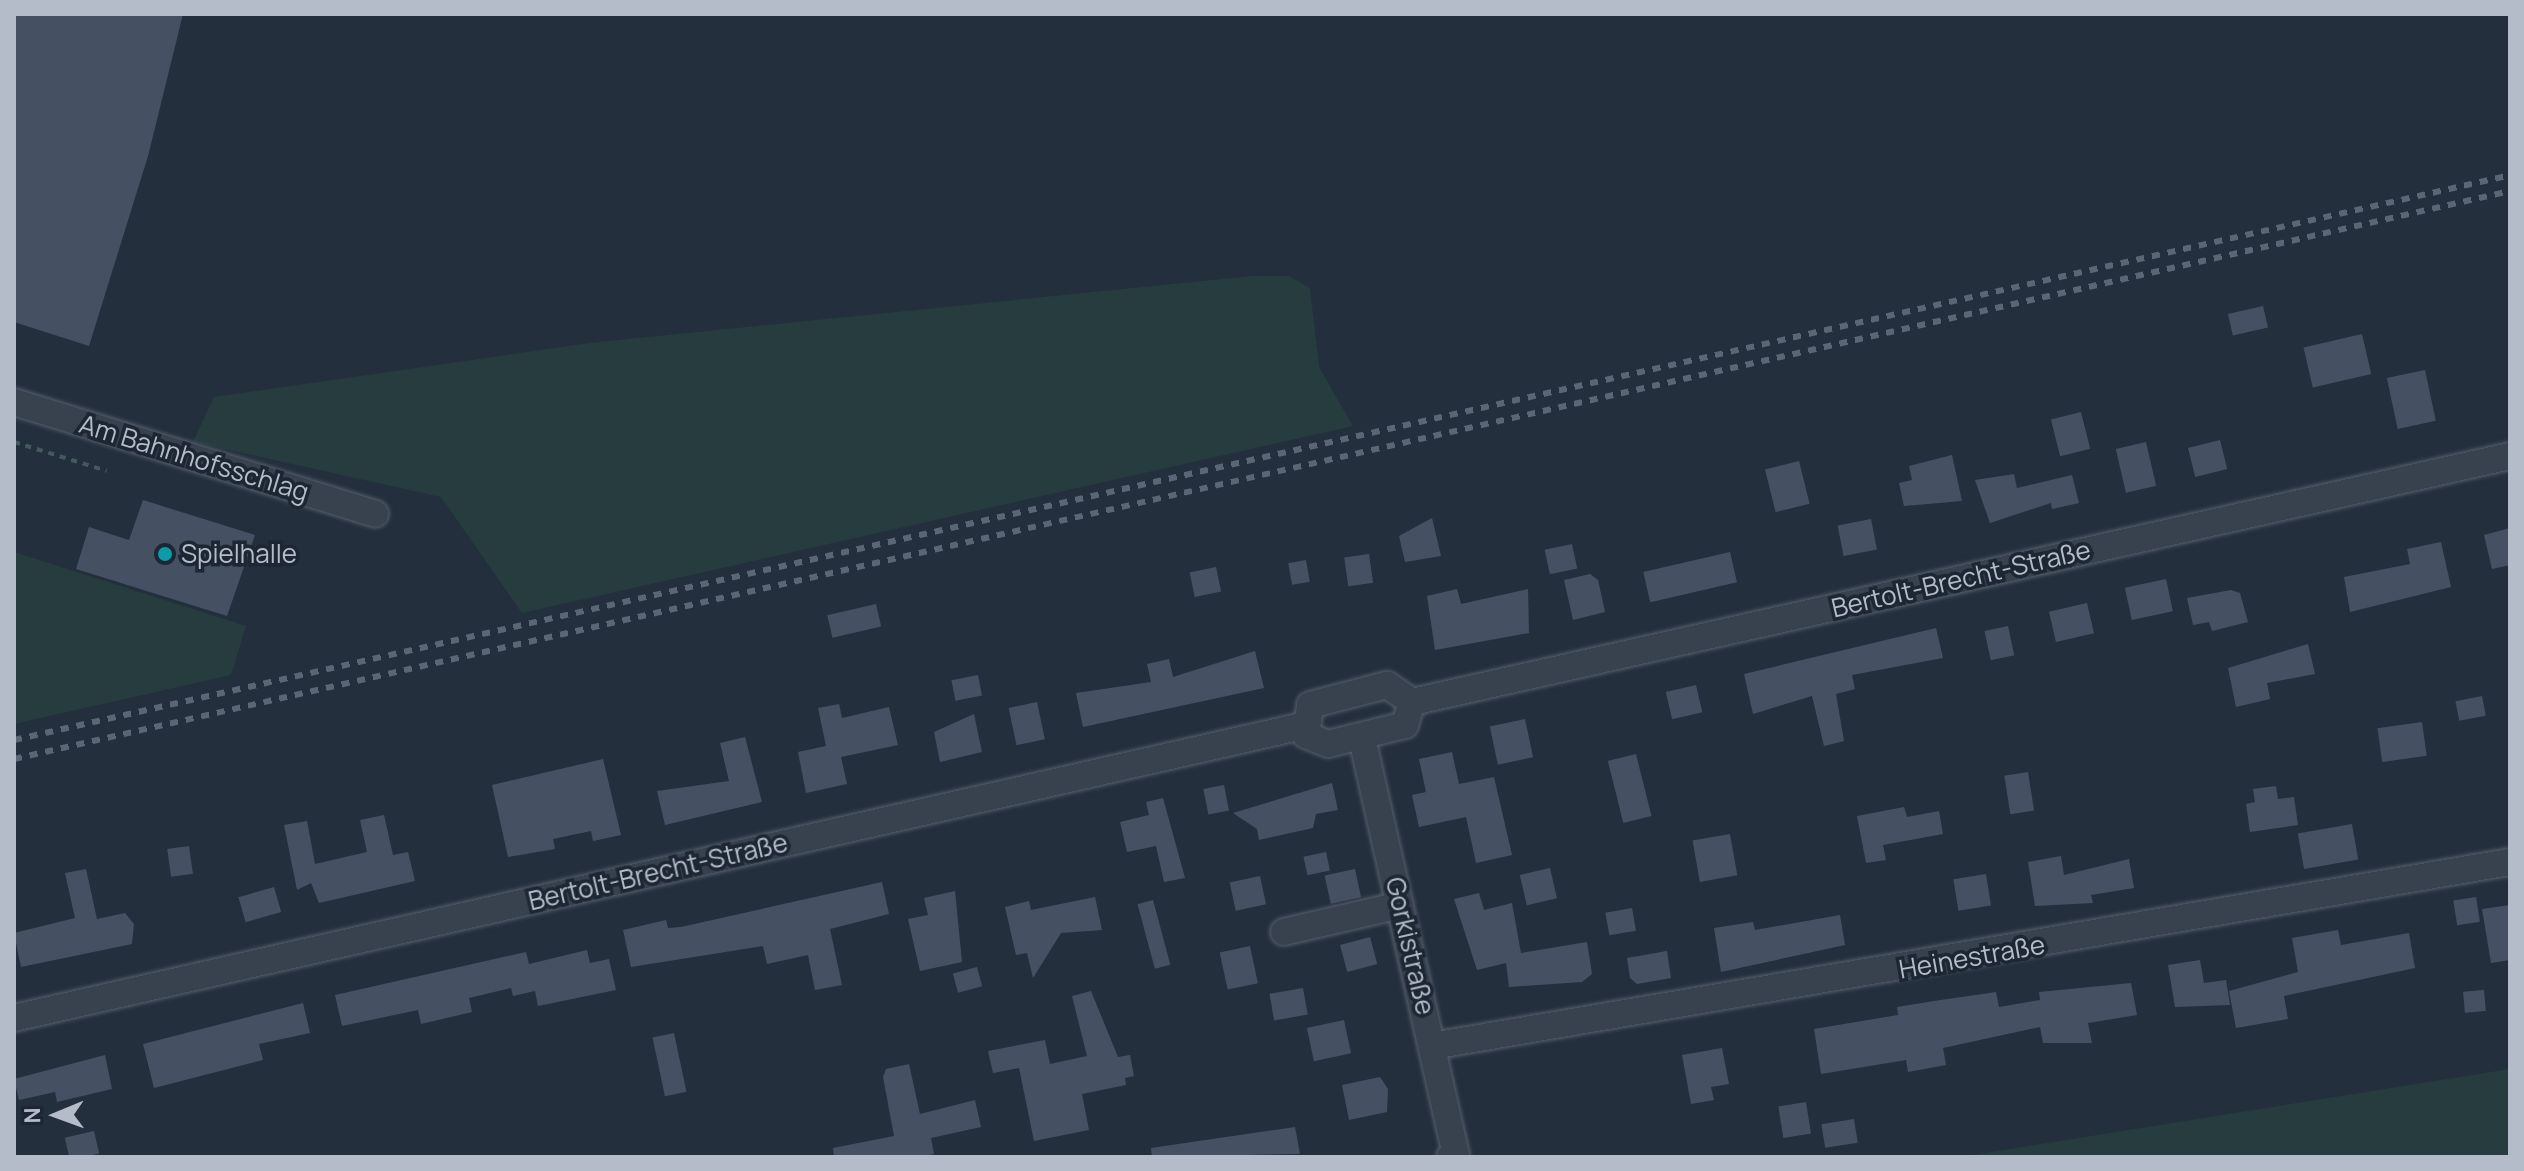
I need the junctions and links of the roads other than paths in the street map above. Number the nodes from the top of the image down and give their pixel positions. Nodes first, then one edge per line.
1 (14, 402) edge
2 (2510, 456) edge
3 (375, 514) dead end
4 (1412, 702) junction
5 (1302, 726) junction
6 (1362, 738) junction
7 (2510, 862) edge
8 (1400, 905) junction
9 (1284, 932) dead end
10 (14, 1018) edge
11 (1432, 1046) junction
12 (1453, 1156) edge

1 - 3 street, Am Bahnhofsschlag
2 - 4 street, Bertolt-Brecht-Straße
4 - 5 street
4 - 6 street
5 - 6 street
5 - 10 street, Bertolt-Brecht-Straße
6 - 8 street, Gorkistraße
7 - 11 street, Heinestraße
8 - 9 street
8 - 11 street, Gorkistraße
11 - 12 street, Gorkistraße

